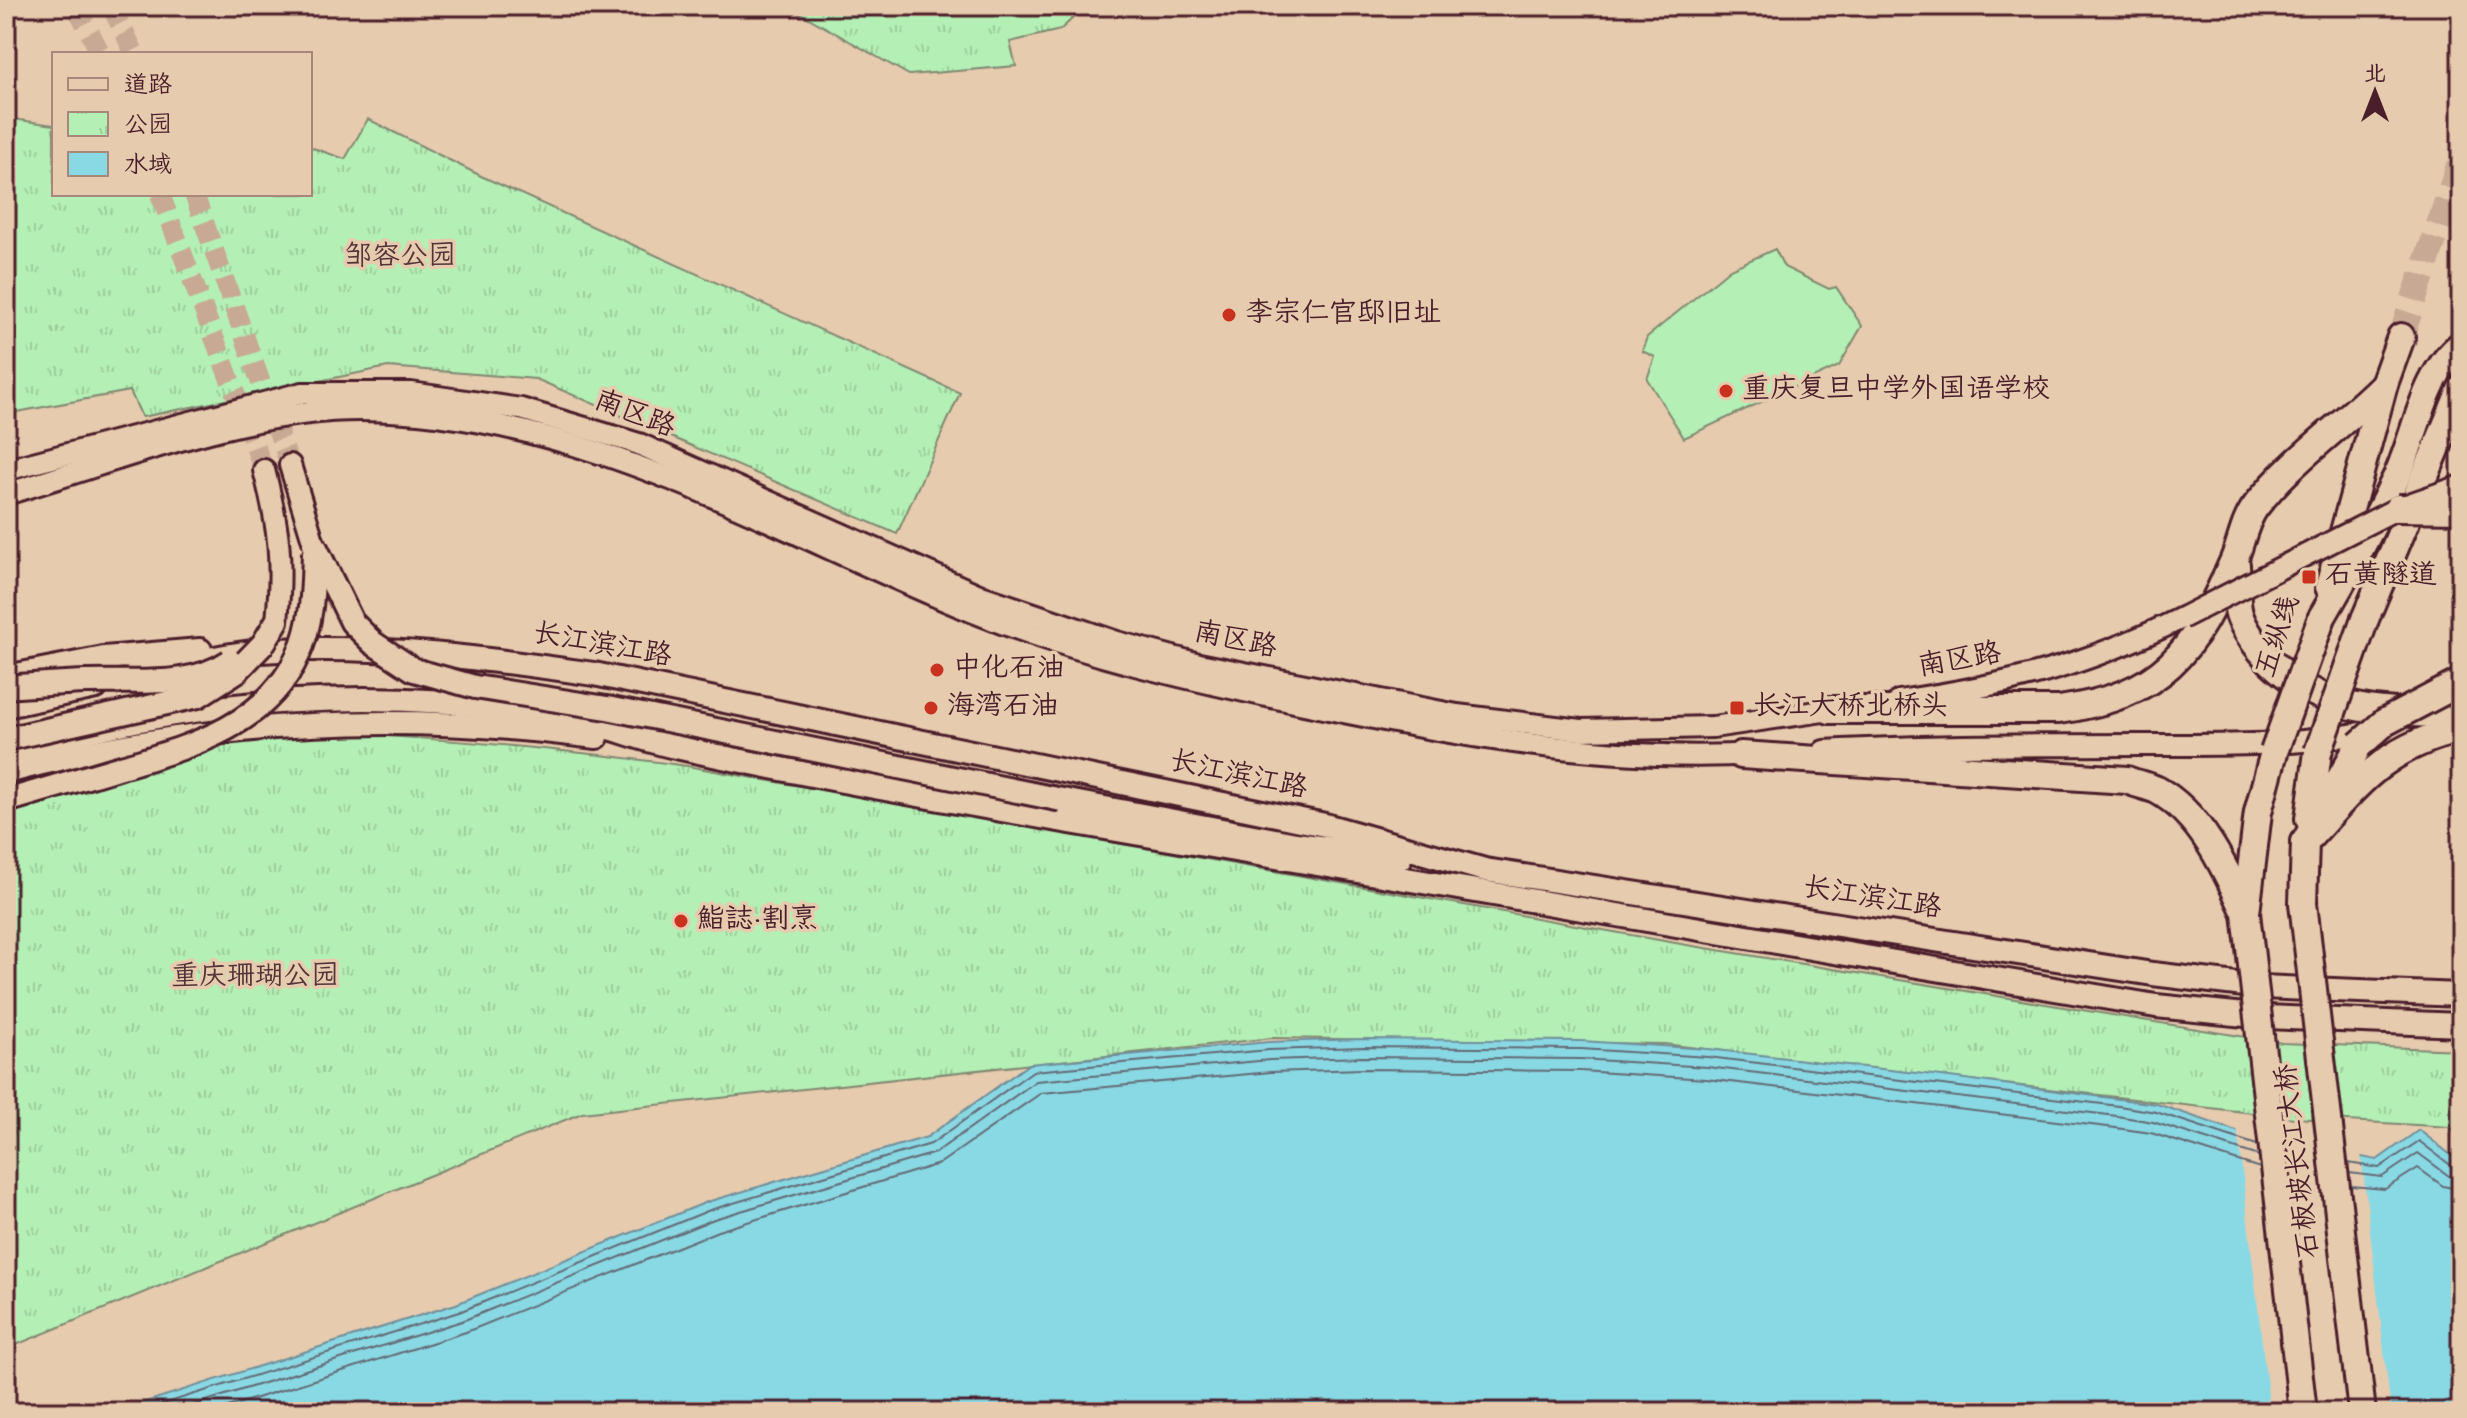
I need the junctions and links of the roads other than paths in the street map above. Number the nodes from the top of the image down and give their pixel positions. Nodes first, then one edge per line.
1 (2401, 337) tunnel mouth
2 (2461, 345) edge
3 (2384, 384) junction
4 (2461, 390) edge
5 (290, 465) tunnel mouth
6 (6, 470) edge
7 (264, 470) tunnel mouth
8 (2461, 486) edge
9 (6, 494) edge
10 (2398, 508) junction
11 (2461, 509) edge
12 (314, 544) junction
13 (2236, 557) junction
14 (2322, 617) junction
15 (277, 621) junction
16 (277, 650) junction
17 (6, 677) edge
18 (2461, 682) edge
19 (6, 687) edge
20 (6, 706) edge
21 (1830, 710) junction
22 (2455, 717) edge
23 (6, 739) edge
24 (670, 746) junction
25 (6, 754) edge
26 (1741, 755) junction
27 (6, 772) edge
28 (6, 801) edge
29 (2305, 842) junction
30 (1485, 870) junction
31 (2246, 913) junction
32 (2461, 995) edge
33 (2461, 1025) edge
34 (2303, 1412) edge
35 (2362, 1412) edge

1 - 3 highway, 五纵线
2 - 14 highway
3 - 13 highway
3 - 14 highway, 五纵线
4 - 29 highway, bridge
5 - 12 main road
6 - 21 main road, 南区路
7 - 15 main road
8 - 10 main road, 南区路, bridge
9 - 26 main road, 南区路
10 - 11 highway, bridge
10 - 21 main road, 南区路, bridge
12 - 28 main road, bridge
12 - 30 main road, bridge
13 - 21 highway
13 - 22 highway
14 - 31 highway, 五纵线, bridge
15 - 19 main road, bridge
15 - 23 main road, bridge
16 - 17 main road
16 - 20 main road, 长江滨江路
16 - 30 main road, 长江滨江路
18 - 29 highway, bridge
22 - 26 main road, 南区路
22 - 29 highway
24 - 25 main road, 长江滨江路
24 - 27 main road, bridge
24 - 33 main road, 长江滨江路
26 - 31 highway
29 - 35 highway, 石板坡长江大桥, bridge
30 - 32 main road, 长江滨江路
31 - 34 highway, bridge

